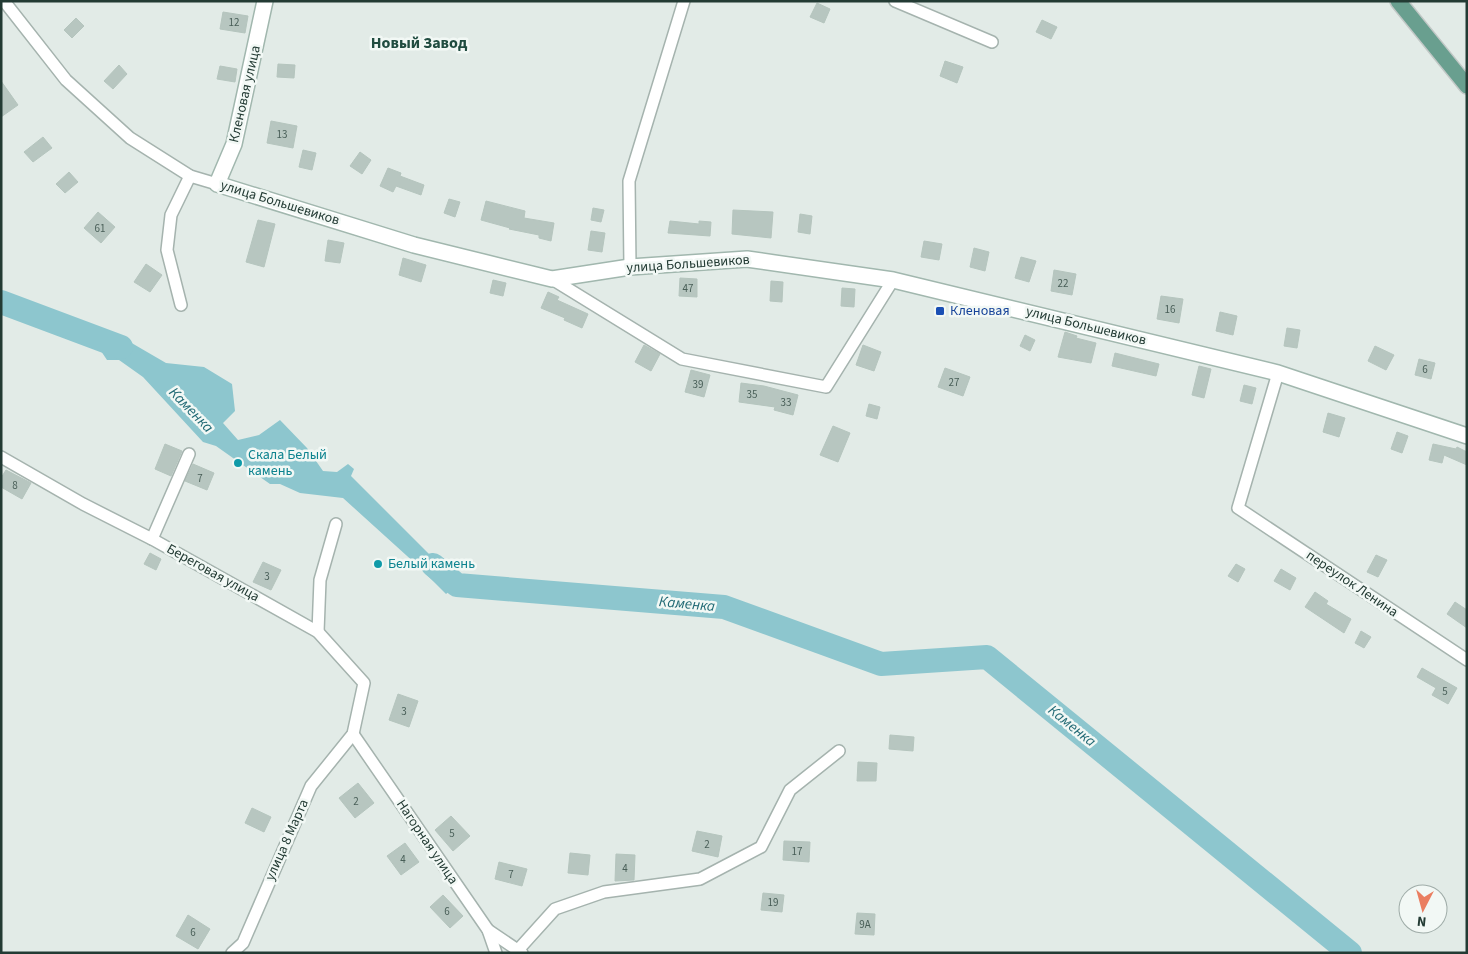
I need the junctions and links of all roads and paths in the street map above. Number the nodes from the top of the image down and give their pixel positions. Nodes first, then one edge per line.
1 (4, 1) edge
2 (265, 1) edge
3 (684, 1) edge
4 (895, 1) edge
5 (1398, 1) edge
6 (992, 42) dead end
7 (1467, 86) edge
8 (190, 176) junction
9 (217, 184) junction
10 (630, 267) junction
11 (552, 279) junction
12 (893, 280) junction
13 (181, 305) dead end
14 (1278, 373) junction
15 (1467, 436) edge
16 (189, 454) dead end
17 (1, 457) edge
18 (336, 524) dead end
19 (152, 539) junction
20 (318, 632) junction
21 (1467, 660) edge
22 (353, 734) junction
23 (839, 750) dead end
24 (488, 930) junction
25 (520, 951) edge
26 (232, 953) edge
27 (496, 953) edge

1 - 8 street, улица Большевиков
2 - 9 street, Кленовая улица
3 - 10 street
4 - 6 street
5 - 7 main road
8 - 9 street, улица Большевиков
8 - 13 street
9 - 11 street, улица Большевиков
10 - 11 street, улица Большевиков
10 - 12 street, улица Большевиков
11 - 12 street
12 - 14 street, улица Большевиков
14 - 15 street, улица Большевиков
14 - 21 street, переулок Ленина
16 - 19 street
17 - 19 street, Береговая улица
18 - 20 street
19 - 20 street, Береговая улица
20 - 22 street, Береговая улица
22 - 24 street, Нагорная улица
22 - 26 street, улица 8 Марта
23 - 25 street
24 - 25 street
24 - 27 street, Нагорная улица

